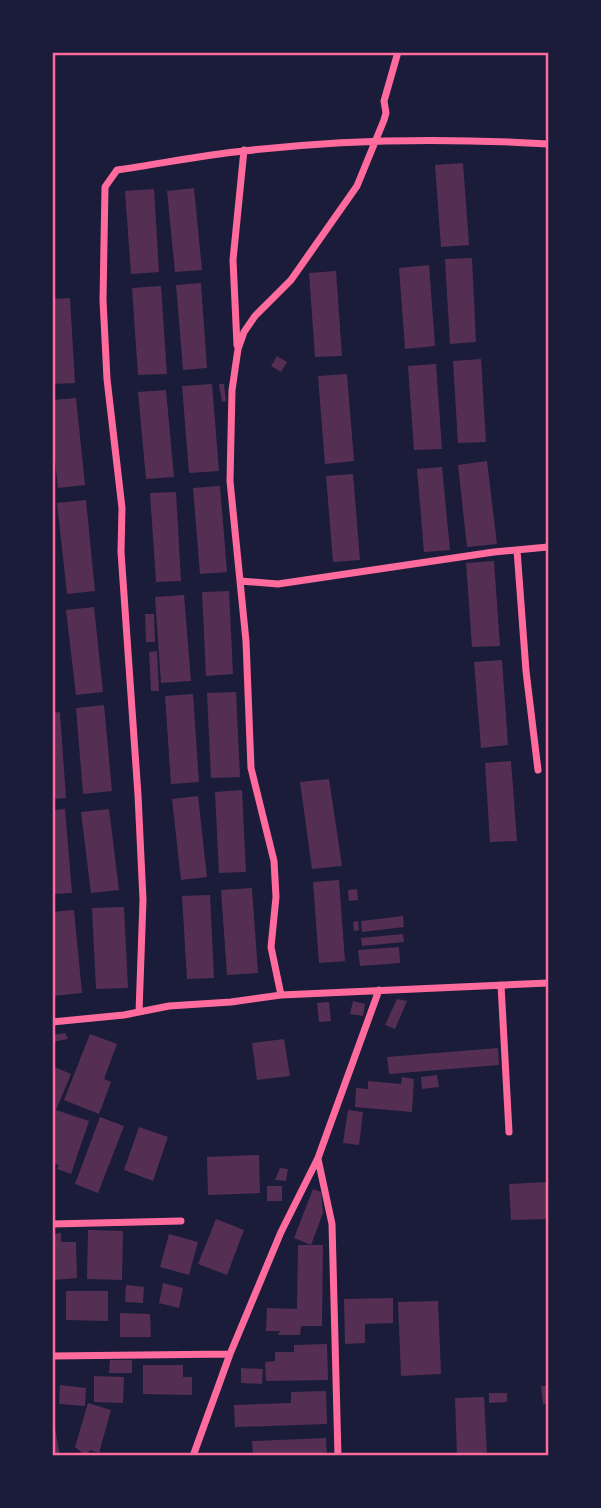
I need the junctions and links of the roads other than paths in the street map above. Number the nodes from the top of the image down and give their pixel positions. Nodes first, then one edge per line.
1 (398, 52) edge
2 (374, 142) junction
3 (548, 144) edge
4 (244, 150) junction
5 (238, 349) junction
6 (548, 547) edge
7 (517, 550) junction
8 (240, 581) junction
9 (538, 770) dead end
10 (548, 983) edge
11 (501, 985) junction
12 (379, 990) junction
13 (281, 995) junction
14 (139, 1012) junction
15 (52, 1022) edge
16 (509, 1132) dead end
17 (318, 1158) junction
18 (181, 1221) dead end
19 (52, 1224) edge
20 (230, 1354) junction
21 (52, 1356) edge
22 (193, 1455) edge
23 (338, 1455) edge

1 - 2 street
2 - 3 street
2 - 4 street
2 - 5 street
4 - 5 street
4 - 14 street
5 - 8 street
6 - 7 street
7 - 8 street
7 - 9 street
8 - 13 street
10 - 11 street
11 - 12 street
11 - 16 street
12 - 13 street
12 - 17 street
13 - 14 street
14 - 15 street
17 - 20 street
17 - 23 street
18 - 19 street
20 - 21 street
20 - 22 street

